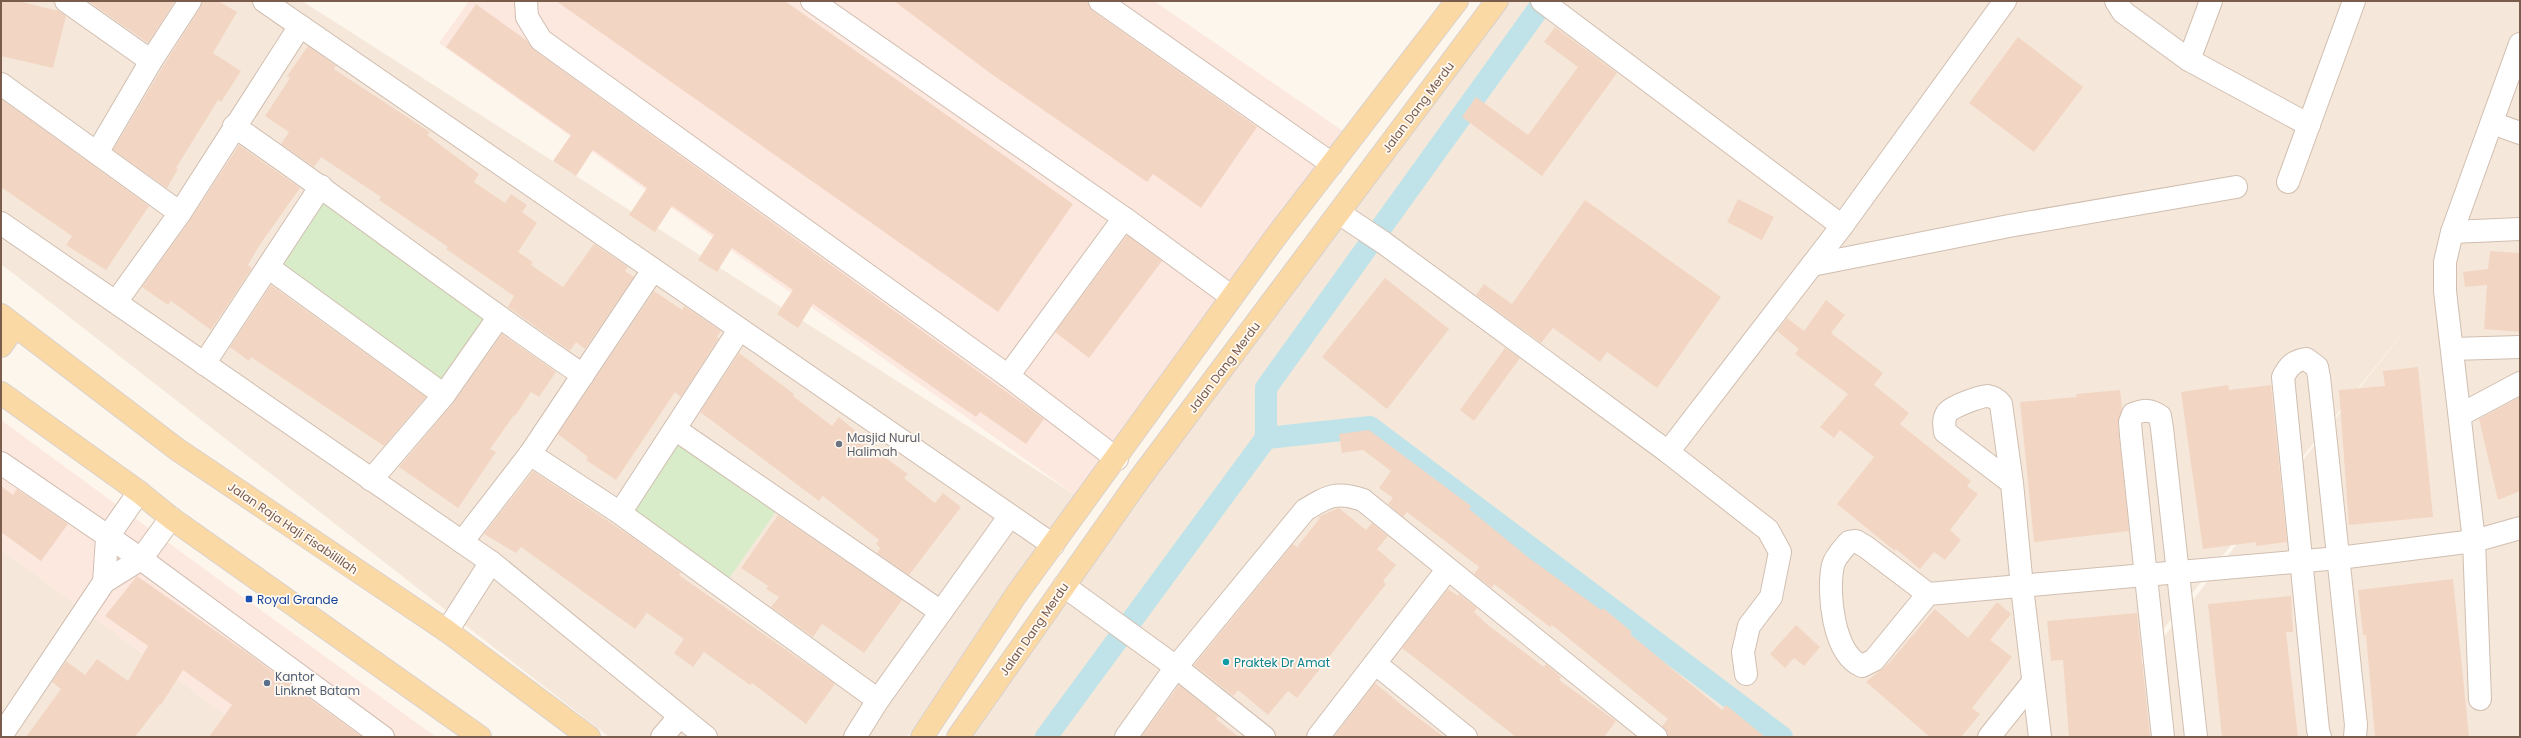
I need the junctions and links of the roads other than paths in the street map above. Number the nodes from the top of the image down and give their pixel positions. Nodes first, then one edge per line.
1 (66, 1) edge
2 (190, 1) edge
3 (264, 1) edge
4 (526, 1) edge
5 (812, 1) edge
6 (1100, 1) edge
7 (1497, 1) edge
8 (2005, 1) edge
9 (2116, 1) edge
10 (2210, 1) edge
11 (2354, 1) edge
12 (1546, 4) edge
13 (1453, 6) edge
14 (300, 26) junction
15 (1474, 31) junction
16 (2520, 44) edge
17 (2189, 60) junction
18 (151, 61) junction
19 (1, 84) edge
20 (2492, 123) junction
21 (2309, 125) junction
22 (234, 126) junction
23 (2520, 133) edge
24 (96, 153) junction
25 (1332, 164) junction
26 (2288, 182) dead end
27 (321, 186) junction
28 (2236, 187) dead end
29 (180, 212) junction
30 (1339, 213) junction
31 (1124, 218) junction
32 (1, 223) edge
33 (1842, 226) junction
34 (2520, 229) edge
35 (2452, 232) junction
36 (1812, 265) junction
37 (268, 267) junction
38 (653, 270) junction
39 (1232, 297) junction
40 (116, 302) junction
41 (498, 318) junction
42 (8, 321) edge
43 (739, 330) junction
44 (1, 346) edge
45 (2520, 346) edge
46 (2452, 349) junction
47 (204, 364) junction
48 (583, 375) junction
49 (1008, 376) junction
50 (2520, 383) edge
51 (1, 392) edge
52 (444, 395) junction
53 (2460, 415) junction
54 (675, 429) junction
55 (1668, 452) junction
56 (530, 454) junction
57 (1116, 458) junction
58 (1, 463) edge
59 (371, 480) junction
60 (2012, 483) dead end
61 (139, 492) junction
62 (620, 513) junction
63 (1010, 517) junction
64 (171, 518) junction
65 (2520, 528) edge
66 (107, 538) junction
67 (2474, 541) junction
68 (462, 542) junction
69 (1053, 545) junction
70 (2339, 558) junction
71 (141, 559) junction
72 (2302, 561) junction
73 (492, 562) junction
74 (1447, 570) junction
75 (2178, 572) junction
76 (2147, 574) junction
77 (104, 582) junction
78 (1064, 586) junction
79 (2022, 587) junction
80 (1928, 594) junction
81 (941, 612) junction
82 (447, 631) junction
83 (1376, 664) junction
84 (1176, 667) junction
85 (1746, 674) dead end
86 (2033, 682) junction
87 (2480, 699) dead end
88 (878, 700) junction
89 (679, 717) junction
90 (1, 736) edge
91 (1654, 736) edge
92 (383, 737) edge
93 (480, 737) edge
94 (589, 737) edge
95 (662, 737) edge
96 (706, 737) edge
97 (855, 737) edge
98 (922, 737) edge
99 (958, 737) edge
100 (1126, 737) edge
101 (1264, 737) edge
102 (1318, 737) edge
103 (1466, 737) edge
104 (1989, 737) edge
105 (2040, 737) edge
106 (2163, 737) edge
107 (2196, 737) edge
108 (2320, 737) edge
109 (2355, 737) edge

1 - 18 street
2 - 18 street
3 - 14 street
4 - 49 street
5 - 31 street
6 - 25 street
7 - 15 main road, Jalan Dang Merdu
8 - 33 street
9 - 17 street
10 - 17 street
11 - 21 street
12 - 33 street
13 - 15 main road
13 - 25 main road
14 - 22 street
14 - 38 street
15 - 30 main road, Jalan Dang Merdu
16 - 20 street
17 - 21 street
18 - 24 street
19 - 24 street
20 - 23 street
20 - 35 street
21 - 26 street
22 - 27 street
22 - 29 street
24 - 29 street
25 - 39 main road
27 - 37 street
27 - 41 street
28 - 36 street
29 - 40 street
30 - 55 street
30 - 78 main road, Jalan Dang Merdu
31 - 39 street
31 - 49 street
32 - 40 street
33 - 36 street
34 - 35 street
35 - 46 street
36 - 55 street
37 - 47 street
37 - 52 street
38 - 43 street
38 - 48 street
39 - 57 main road
40 - 47 street
41 - 48 street
41 - 52 street
42 - 44 main road
42 - 82 main road, Jalan Raja Haji Fisabilillah
43 - 54 street
43 - 63 street
45 - 46 street
46 - 53 street
47 - 59 street
48 - 56 street
49 - 57 street
50 - 53 street
51 - 61 main road
52 - 59 street
53 - 67 street
54 - 62 street
54 - 81 street
55 - 85 street
56 - 62 street
56 - 68 street
57 - 69 main road
58 - 66 street
59 - 68 street
60 - 79 street
61 - 64 main road
61 - 66 street
62 - 88 street
63 - 69 street
63 - 81 street
64 - 71 street
64 - 93 main road
65 - 67 street
66 - 71 street
66 - 77 street
67 - 70 street
67 - 87 street
68 - 73 street
69 - 98 main road
70 - 72 street
70 - 72 street
70 - 109 street
71 - 77 street
71 - 92 street
72 - 75 street
72 - 108 street
73 - 82 street
73 - 89 street
74 - 83 street
74 - 84 street
74 - 91 street
75 - 76 street
75 - 76 street
75 - 107 street
76 - 79 street
76 - 106 street
77 - 90 street
78 - 84 street
78 - 99 main road, Jalan Dang Merdu
79 - 80 street
79 - 86 street
80 - 80 street
81 - 88 street
82 - 94 main road, Jalan Raja Haji Fisabilillah
83 - 102 street
83 - 103 street
84 - 100 street
84 - 101 street
86 - 104 street
86 - 105 street
88 - 97 street
89 - 95 street
89 - 96 street

